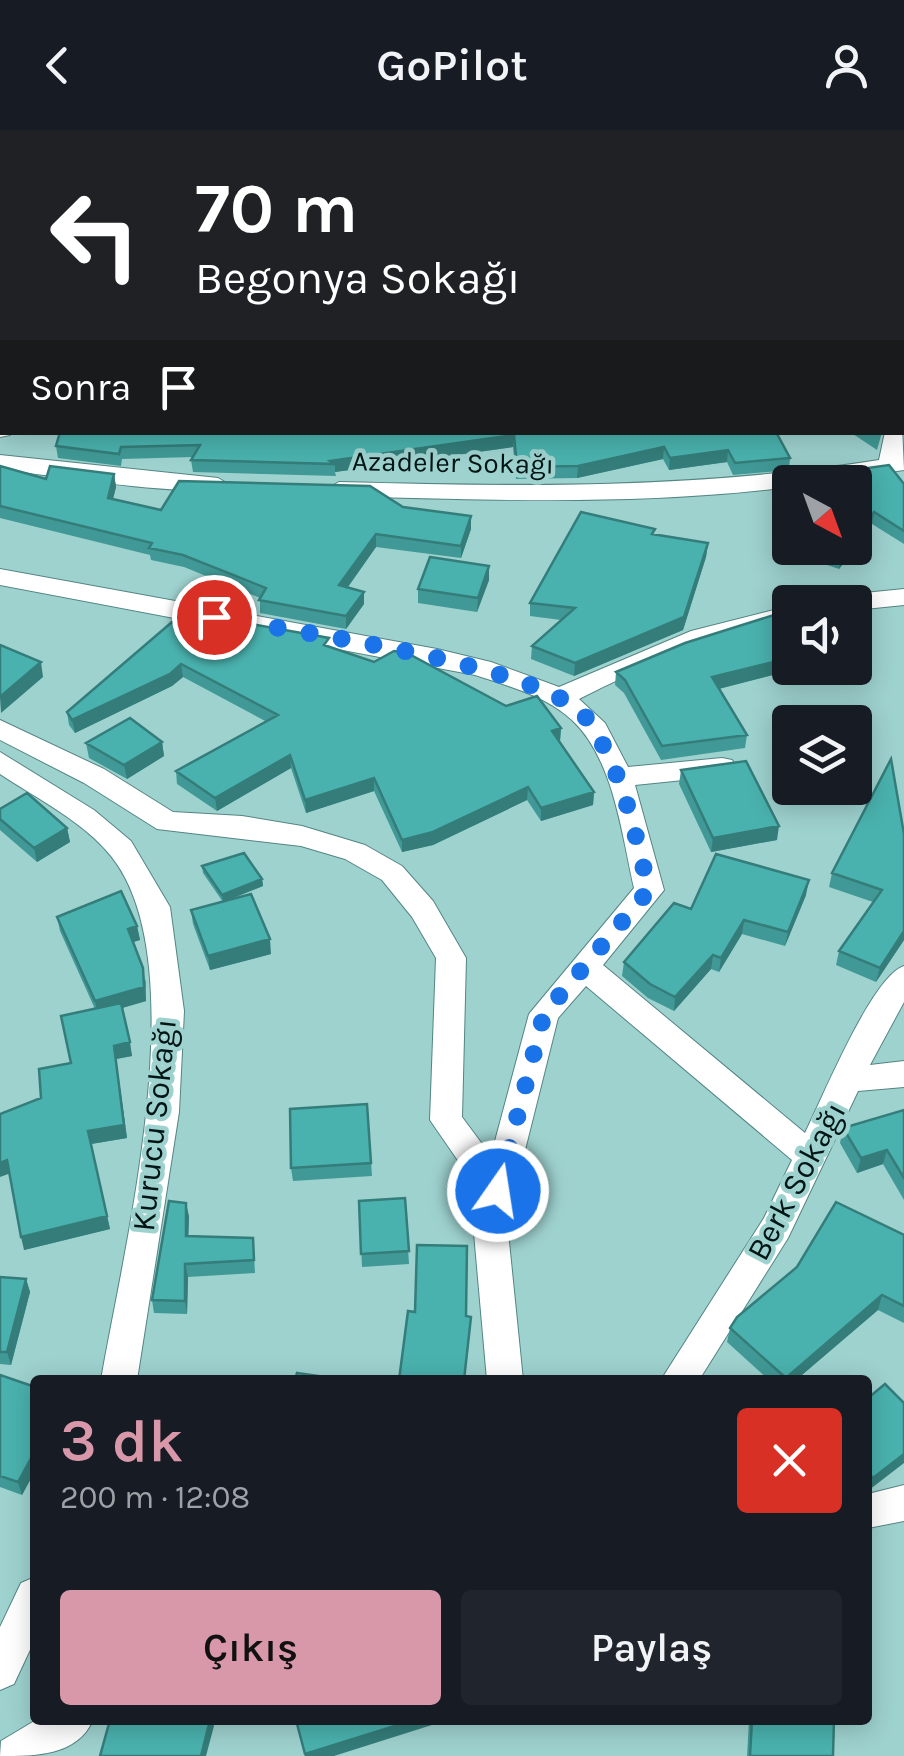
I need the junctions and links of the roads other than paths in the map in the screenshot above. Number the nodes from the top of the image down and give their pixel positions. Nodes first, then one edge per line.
1 (897, 435) edge
2 (0, 462) edge
3 (896, 464) edge
4 (238, 486) edge
5 (310, 489) edge
6 (0, 577) edge
7 (904, 597) edge
8 (872, 600) edge
9 (772, 617) edge
10 (560, 698) junction
11 (0, 729) edge
12 (0, 761) edge
13 (732, 766) edge
14 (620, 777) junction
15 (584, 967) junction
16 (904, 978) edge
17 (904, 1074) edge
18 (850, 1078) junction
19 (809, 1155) junction
20 (498, 1191) junction
21 (120, 1375) edge
22 (505, 1375) edge
23 (682, 1375) edge
24 (904, 1503) edge
25 (872, 1510) edge
26 (30, 1607) edge
27 (0, 1670) edge
28 (65, 1725) edge
29 (16, 1756) edge

1 - 3 street
2 - 4 street
3 - 5 street, Azadeler Sokağı
6 - 10 street
7 - 8 street
9 - 10 street
10 - 14 street
11 - 20 street
12 - 21 street, Kurucu Sokağı
13 - 14 street
14 - 15 street
15 - 19 street
15 - 20 street
16 - 18 street, Berk Sokağı
17 - 18 street
18 - 19 street, Berk Sokağı
19 - 23 street, Berk Sokağı
20 - 22 street
24 - 25 street
26 - 27 street
28 - 29 street

